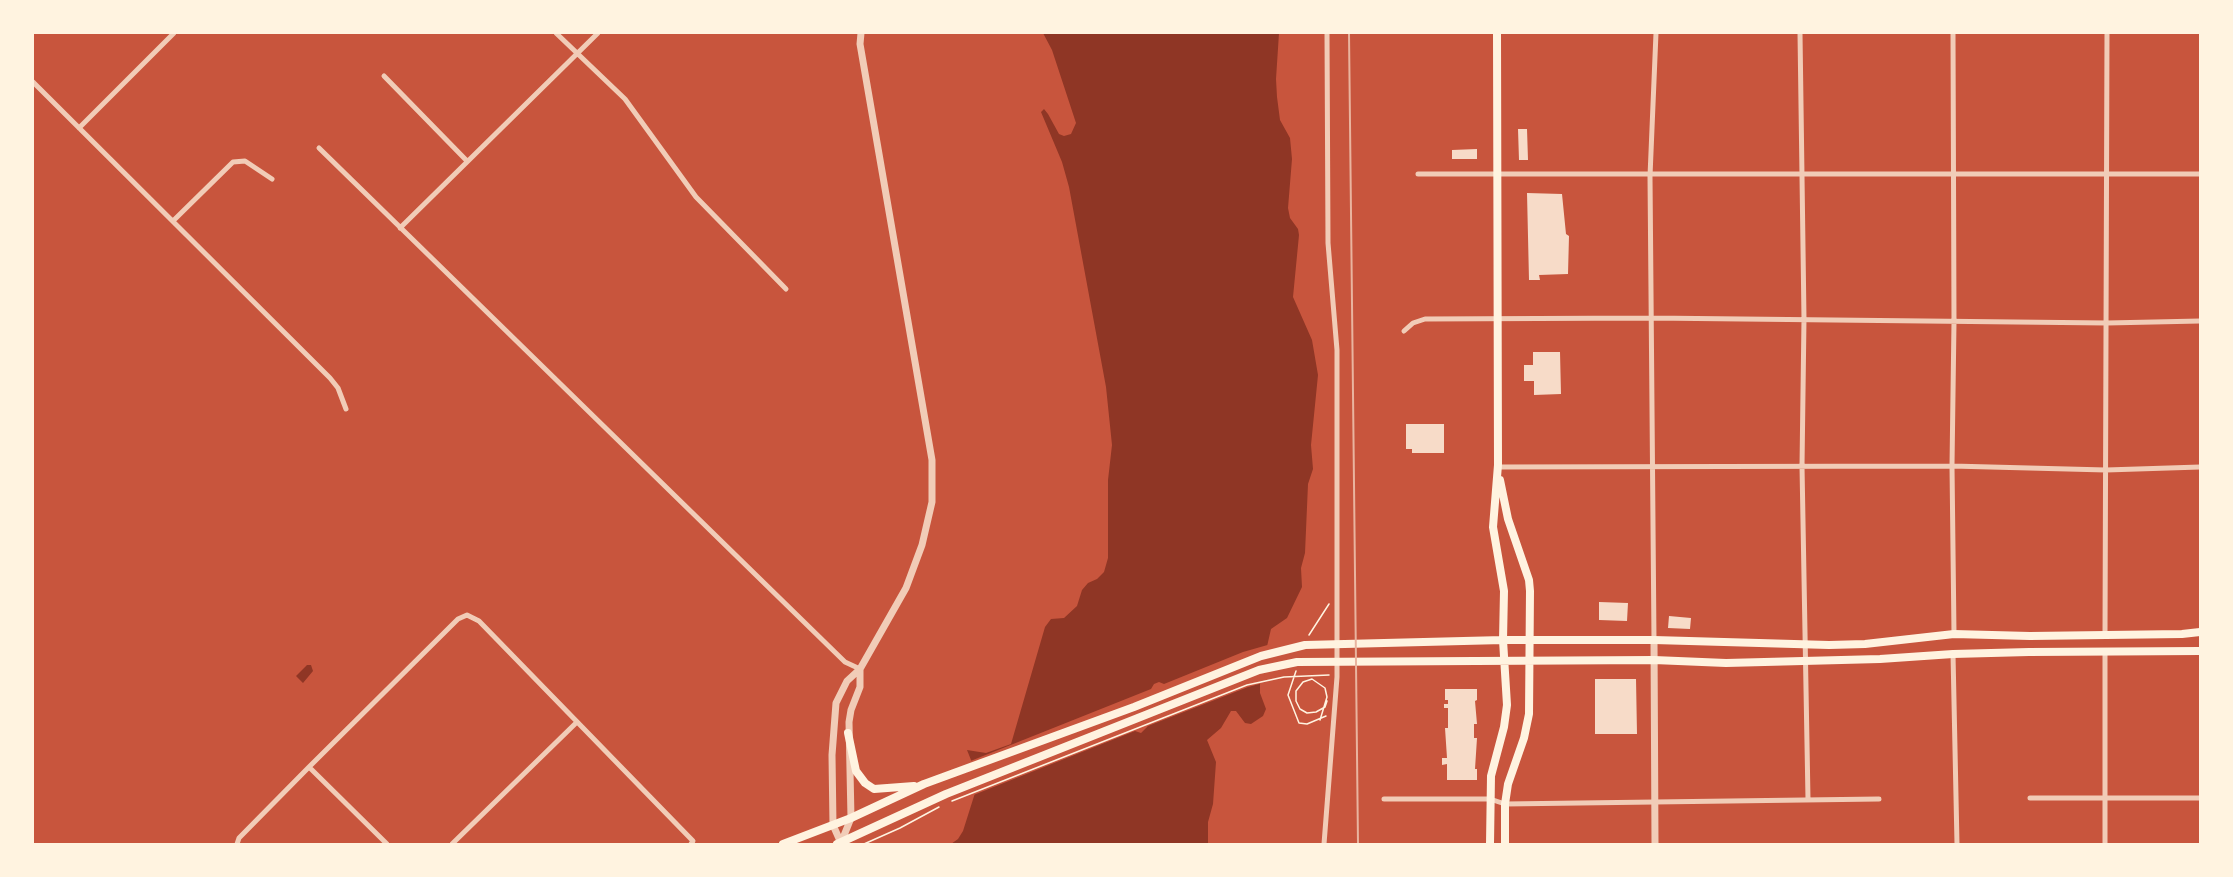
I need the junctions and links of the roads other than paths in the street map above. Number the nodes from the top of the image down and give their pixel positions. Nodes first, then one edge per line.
1 (174, 33) edge
2 (556, 33) edge
3 (598, 33) edge
4 (861, 33) edge
5 (1327, 33) edge
6 (1497, 33) edge
7 (1656, 33) edge
8 (1800, 33) edge
9 (1953, 33) edge
10 (2107, 33) edge
11 (577, 53) junction
12 (384, 76) dead end
13 (33, 82) edge
14 (79, 128) junction
15 (319, 148) dead end
16 (467, 161) junction
17 (1418, 174) dead end
18 (1801, 174) junction
19 (2200, 174) edge
20 (1496, 175) junction
21 (1953, 175) junction
22 (2108, 175) junction
23 (1650, 176) junction
24 (272, 179) dead end
25 (173, 221) junction
26 (400, 228) junction
27 (786, 289) dead end
28 (1651, 318) junction
29 (1497, 320) junction
30 (1804, 320) junction
31 (2200, 321) edge
32 (1954, 322) junction
33 (2107, 323) junction
34 (1404, 331) dead end
35 (346, 409) dead end
36 (1802, 466) junction
37 (1952, 466) junction
38 (1498, 467) junction
39 (2200, 467) edge
40 (1651, 468) junction
41 (2106, 470) junction
42 (2200, 632) edge
43 (1954, 634) junction
44 (2105, 634) junction
45 (1503, 640) junction
46 (1530, 640) junction
47 (1654, 640) junction
48 (1805, 645) junction
49 (2200, 651) edge
50 (2105, 652) junction
51 (1953, 654) junction
52 (1654, 660) junction
53 (1506, 661) junction
54 (1529, 661) junction
55 (1806, 662) junction
56 (860, 669) junction
57 (577, 722) junction
58 (848, 734) junction
59 (309, 767) junction
60 (924, 784) junction
61 (2031, 798) dead end
62 (2105, 798) junction
63 (2200, 798) edge
64 (1384, 799) dead end
65 (1490, 799) junction
66 (1808, 799) junction
67 (1879, 799) dead end
68 (1655, 803) junction
69 (1505, 804) junction
70 (851, 818) junction
71 (833, 825) junction
72 (237, 844) edge
73 (387, 844) edge
74 (452, 844) edge
75 (691, 844) edge
76 (783, 844) edge
77 (839, 844) edge
78 (1324, 844) edge
79 (1490, 844) edge
80 (1505, 844) edge
81 (1655, 844) edge
82 (1957, 844) edge
83 (2105, 844) edge

1 - 14 street
2 - 11 street
3 - 11 street
4 - 56 street
5 - 78 street
6 - 20 main road
7 - 23 street
8 - 18 street
9 - 21 street
10 - 22 street
11 - 16 street
11 - 27 street
12 - 16 street
13 - 14 street
14 - 25 street
15 - 26 street
16 - 26 street
17 - 20 street
18 - 21 street
18 - 23 street
18 - 30 street
19 - 22 street
20 - 23 street
20 - 29 main road
21 - 22 street
21 - 32 street
22 - 33 street
23 - 28 street
24 - 25 street
25 - 35 street
26 - 56 street
28 - 29 street
28 - 30 street
28 - 40 street
29 - 34 street
29 - 38 main road
30 - 32 street
30 - 36 street
31 - 33 street
32 - 33 street
32 - 37 street
33 - 41 street
36 - 37 street
36 - 40 street
36 - 48 street
37 - 41 street
37 - 43 street
38 - 40 street
38 - 45 main road
38 - 46 main road
39 - 41 street
40 - 47 street
41 - 44 street
42 - 44 main road
43 - 44 main road
43 - 48 main road
45 - 46 main road
45 - 53 main road
45 - 60 main road
46 - 47 main road
46 - 54 main road
47 - 48 main road
47 - 52 street
48 - 55 street
49 - 50 main road
50 - 51 main road
50 - 62 street
51 - 55 main road
51 - 82 street
52 - 54 main road
52 - 55 main road
52 - 68 street
53 - 54 main road
53 - 65 main road
53 - 77 main road
54 - 69 main road
55 - 66 street
56 - 58 street
56 - 71 street
57 - 59 street
57 - 74 street
57 - 75 street
58 - 60 main road
58 - 70 street
59 - 72 street
59 - 73 street
60 - 70 main road
61 - 62 street
62 - 63 street
62 - 83 street
64 - 65 street
65 - 69 street
65 - 79 main road
66 - 67 street
66 - 68 street
68 - 69 street
68 - 81 street
69 - 80 main road
70 - 71 main road
70 - 77 street
71 - 76 main road
71 - 77 street

